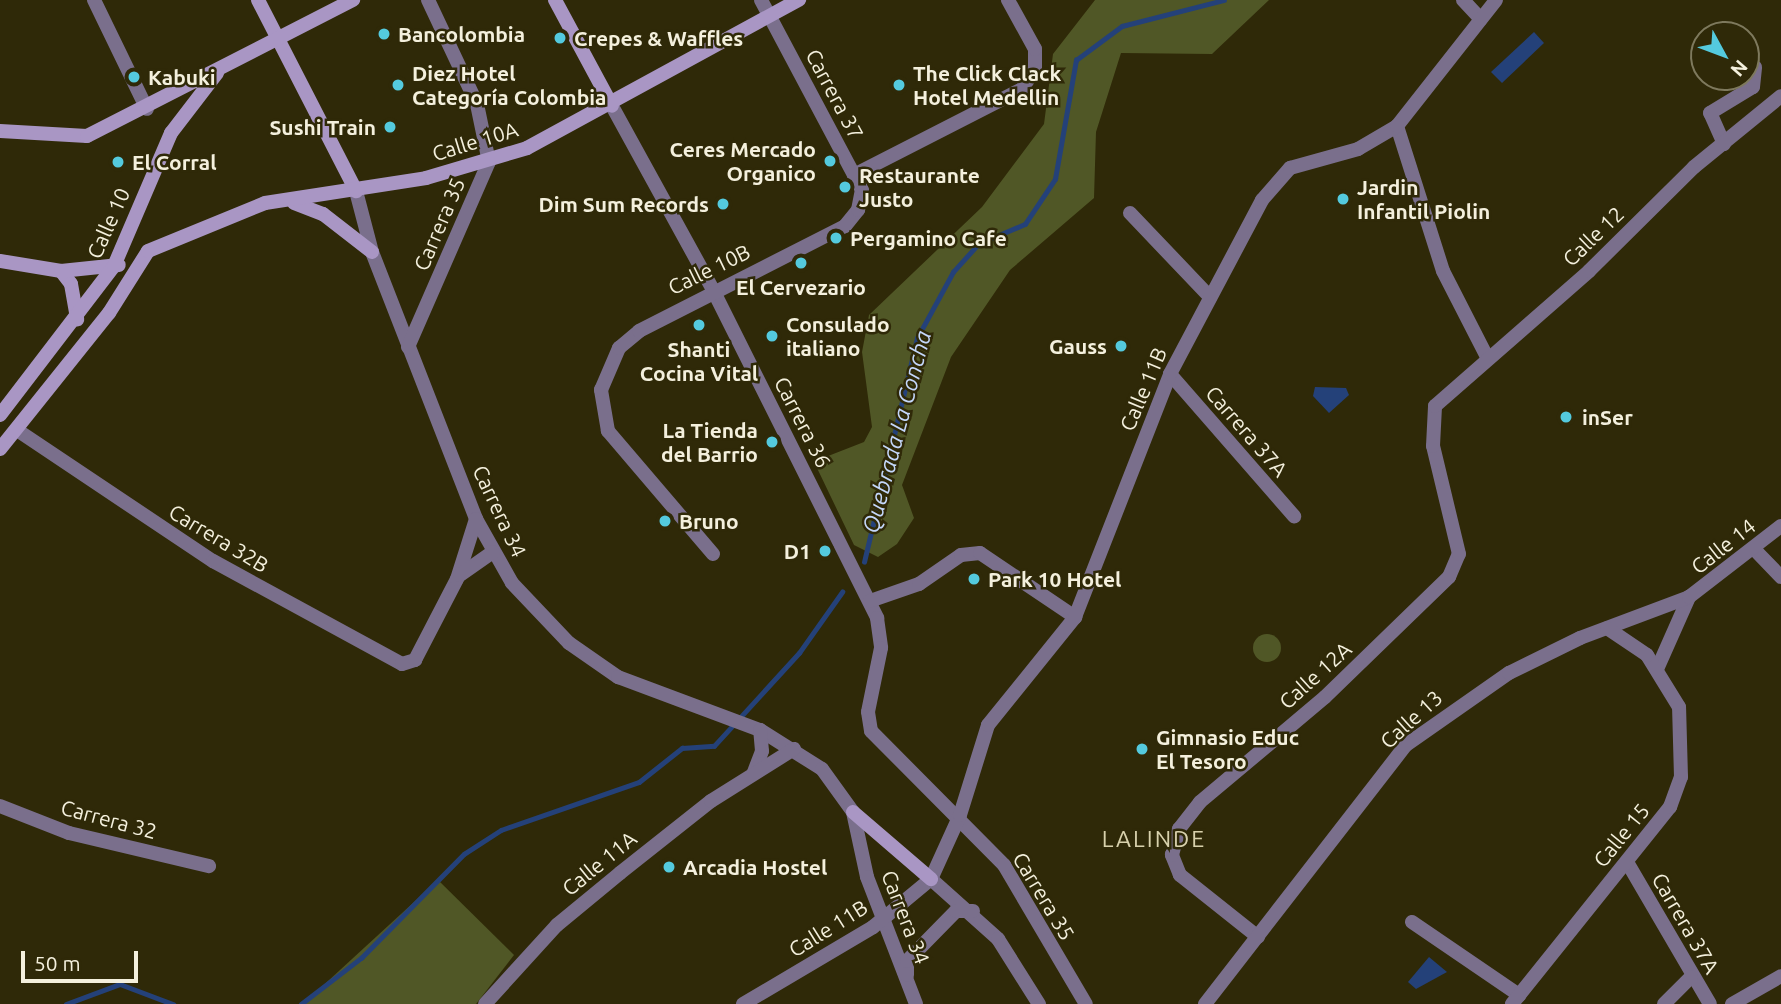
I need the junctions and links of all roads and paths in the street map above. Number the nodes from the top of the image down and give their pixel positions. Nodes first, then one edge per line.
1 (94, 0) edge
2 (258, 0) edge
3 (353, 0) edge
4 (428, 0) edge
5 (555, 0) edge
6 (761, 0) edge
7 (799, 0) edge
8 (1009, 0) edge
9 (1463, 0) edge
10 (1496, 0) edge
11 (769, 16) junction
12 (1481, 19) junction
13 (282, 39) junction
14 (217, 74) junction
15 (1746, 91) edge
16 (1781, 96) edge
17 (612, 106) junction
18 (147, 109) junction
19 (1397, 126) junction
20 (0, 131) edge
21 (1724, 144) junction
22 (489, 162) junction
23 (854, 175) junction
24 (356, 191) junction
25 (286, 201) junction
26 (858, 209) joint
27 (1129, 213) dead end
28 (372, 252) junction
29 (141, 258) junction
30 (0, 261) edge
31 (114, 266) junction
32 (61, 271) junction
33 (713, 290) junction
34 (1210, 297) junction
35 (77, 319) junction
36 (408, 347) junction
37 (1486, 355) junction
38 (1170, 374) junction
39 (32, 379) junction
40 (0, 415) edge
41 (17, 430) junction
42 (0, 449) edge
43 (1294, 516) dead end
44 (476, 519) junction
45 (1781, 526) edge
46 (1754, 550) junction
47 (493, 552) junction
48 (713, 554) dead end
49 (1459, 554) joint
50 (1781, 577) edge
51 (457, 579) junction
52 (1689, 597) junction
53 (870, 601) junction
54 (1075, 617) junction
55 (1607, 628) junction
56 (1658, 667) junction
57 (755, 729) junction
58 (794, 750) junction
59 (754, 772) junction
60 (0, 806) edge
61 (853, 812) junction
62 (960, 815) junction
63 (1627, 862) junction
64 (209, 866) dead end
65 (931, 879) junction
66 (973, 911) junction
67 (883, 919) junction
68 (1412, 922) dead end
69 (1258, 937) junction
70 (907, 976) junction
71 (1781, 976) edge
72 (1692, 977) junction
73 (1515, 1000) edge
74 (1206, 1002) edge
75 (485, 1004) edge
76 (743, 1004) edge
77 (916, 1004) edge
78 (1039, 1004) edge
79 (1086, 1004) edge
80 (1664, 1004) edge
81 (1710, 1004) edge
82 (1732, 1004) edge

1 - 18 street
2 - 13 main road, Carrera 34
3 - 13 main road, Calle 10
4 - 22 street, Carrera 35
5 - 17 main road, Carrera 36
6 - 11 street, Carrera 37
7 - 11 main road, Calle 10A
8 - 23 street
9 - 12 street
10 - 12 street, Calle 11B
11 - 17 main road, Calle 10A
11 - 23 street, Carrera 37
12 - 19 street, Calle 11B
13 - 14 main road, Calle 10
13 - 24 main road, Carrera 34
14 - 18 main road, Calle 10
14 - 31 main road, Calle 10
15 - 21 street
16 - 21 street, Calle 12
17 - 22 main road, Calle 10A
17 - 33 street, Carrera 36
18 - 20 main road, Calle 10
19 - 34 street, Calle 11B
19 - 37 street
21 - 37 street, Calle 12
22 - 24 main road, Calle 10A
22 - 36 street, Carrera 35
23 - 26 street, Carrera 37
24 - 25 main road, Calle 10A
24 - 28 street, Carrera 34
25 - 28 main road
25 - 29 main road, Calle 10A
26 - 33 street, Calle 10B
27 - 34 street
28 - 36 street, Carrera 34
29 - 31 main road, Calle 10A
29 - 41 main road, Calle 10
30 - 32 main road, Calle 10A
31 - 32 main road, Calle 10A
31 - 35 main road, Calle 10
32 - 35 main road
33 - 48 street, Calle 10B
33 - 53 street, Carrera 36
34 - 38 street, Calle 11B
35 - 39 main road, Calle 10
36 - 44 street, Carrera 34
37 - 49 street, Calle 12
38 - 43 street, Carrera 37A
38 - 54 street, Calle 11B
39 - 40 main road, Calle 10
39 - 41 main road
41 - 42 main road, Calle 10
41 - 51 street, Carrera 32B
44 - 47 street, Carrera 34
44 - 51 street
45 - 46 street, Calle 14
46 - 50 street
46 - 52 street, Calle 14
47 - 51 street
47 - 57 street, Carrera 34
49 - 69 street, Calle 12A
52 - 55 street, Calle 13
52 - 56 street
53 - 54 street
53 - 62 street, Carrera 36
54 - 62 street, Calle 11B
55 - 56 street, Calle 15
55 - 69 street, Calle 13
56 - 63 street, Calle 15
57 - 58 street, Carrera 34
57 - 59 street
58 - 59 street, Calle 11A
58 - 61 street, Carrera 34
59 - 75 street, Calle 11A
60 - 64 street, Carrera 32
61 - 65 main road
61 - 67 street, Carrera 34
62 - 65 street, Calle 11B
62 - 79 street, Carrera 35
63 - 72 street, Carrera 37A
63 - 73 street, Calle 15
65 - 66 street
65 - 67 street, Calle 11B
66 - 70 street
66 - 78 street
67 - 70 street, Carrera 34
67 - 76 street, Calle 11B
68 - 73 street
69 - 74 street, Calle 13
70 - 77 street, Carrera 34
71 - 82 street
72 - 80 street
72 - 81 street, Carrera 37A

